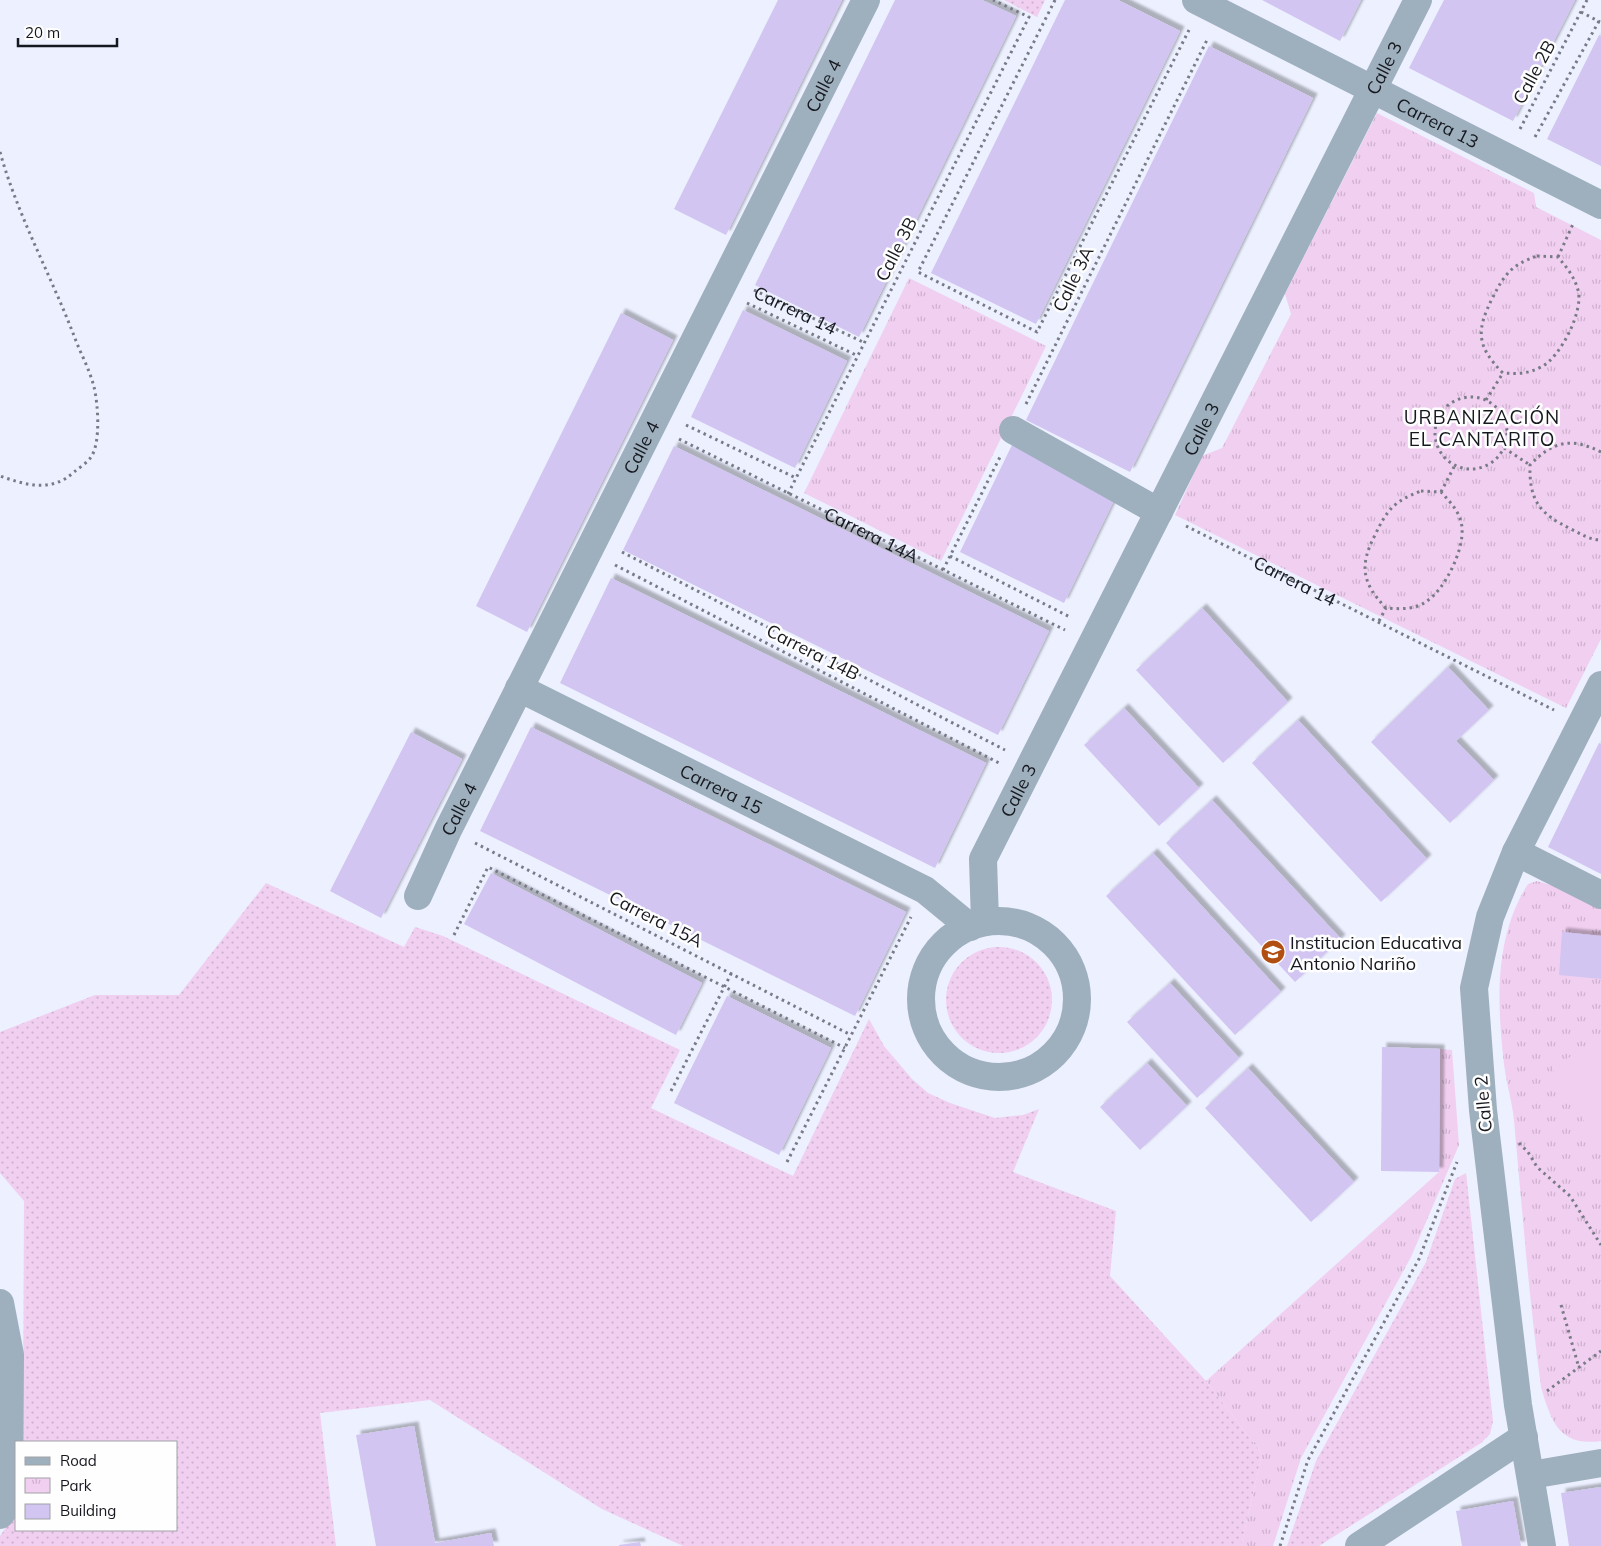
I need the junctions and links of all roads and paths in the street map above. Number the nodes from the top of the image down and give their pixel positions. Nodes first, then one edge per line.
1 (866, 0) edge
2 (993, 0) edge
3 (1055, 0) edge
4 (1418, 0) edge
5 (1587, 0) edge
6 (1206, 5) edge
7 (1581, 12) junction
8 (1600, 22) edge
9 (1372, 89) junction
10 (0, 152) edge
11 (1513, 160) junction
12 (1601, 205) edge
13 (723, 283) junction
14 (1037, 332) joint
15 (865, 343) junction
16 (858, 356) junction
17 (1503, 373) junction
18 (1486, 400) junction
19 (655, 419) junction
20 (1013, 430) junction
21 (1504, 448) junction
22 (1601, 452) edge
23 (1455, 465) junction
24 (1530, 465) junction
25 (0, 476) edge
26 (796, 478) junction
27 (1441, 492) junction
28 (788, 494) junction
29 (1158, 512) junction
30 (1601, 540) edge
31 (592, 545) junction
32 (950, 556) junction
33 (943, 570) junction
34 (1386, 608) junction
35 (1378, 622) junction
36 (1095, 637) junction
37 (1601, 685) edge
38 (519, 688) junction
39 (1581, 724) junction
40 (1028, 770) junction
41 (448, 830) junction
42 (1516, 852) junction
43 (983, 859) junction
44 (925, 890) junction
45 (1601, 895) edge
46 (418, 896) dead end
47 (1015, 923) junction
48 (978, 925) junction
49 (454, 935) dead end
50 (945, 943) junction
51 (732, 972) junction
52 (725, 986) junction
53 (851, 1035) junction
54 (845, 1048) junction
55 (671, 1091) dead end
56 (1483, 1110) junction
57 (1487, 1144) junction
58 (787, 1162) dead end
59 (1601, 1245) edge
60 (0, 1303) edge
61 (1561, 1304) dead end
62 (1601, 1351) edge
63 (1579, 1368) junction
64 (1517, 1398) junction
65 (1524, 1437) junction
66 (1601, 1463) edge
67 (1531, 1475) junction
68 (0, 1515) edge
69 (1280, 1546) edge
70 (1359, 1546) edge
71 (1542, 1546) edge

1 - 13 street, Calle 4
2 - 15 path, Calle 3B
3 - 14 path, Calle 3B
4 - 9 street, Calle 3
5 - 7 path, Calle 2B
6 - 9 street, Carrera 13
6 - 14 path, Calle 3A
6 - 20 path, Calle 3A
7 - 8 path
7 - 11 path, Calle 2B
8 - 11 path, Calle 2B
9 - 11 street, Carrera 13
9 - 29 street, Calle 3
10 - 25 path
11 - 12 street, Carrera 13
13 - 15 path, Carrera 14
13 - 16 path, Carrera 14
13 - 19 street, Calle 4
15 - 16 path, Calle 3B
16 - 26 path, Calle 3B
17 - 17 path
17 - 18 path
18 - 21 path
18 - 23 path
19 - 26 path
19 - 28 path, Carrera 14A
19 - 31 street, Calle 4
20 - 29 street
20 - 32 path, Calle 3A
21 - 23 path
21 - 24 path
22 - 24 path
23 - 27 path
24 - 30 path
26 - 28 path, Calle 3B
27 - 34 path
27 - 34 path
28 - 33 path, Carrera 14A
29 - 35 path, Carrera 14
29 - 36 street, Calle 3
31 - 38 street, Calle 4
31 - 40 path, Carrera 14B
31 - 40 path, Carrera 14B
32 - 33 path, Calle 3A
32 - 36 path
33 - 36 path, Carrera 14A
34 - 35 path
35 - 39 path, Carrera 14
36 - 40 street, Calle 3
37 - 39 street, Calle 2
38 - 41 street, Calle 4
38 - 44 street, Carrera 15
39 - 42 street, Calle 2
40 - 43 street, Calle 3
41 - 46 street, Calle 4
41 - 51 path, Carrera 15A
42 - 45 street
42 - 56 street, Calle 2
43 - 47 street
43 - 48 street, Calle 3
44 - 48 street, Carrera 15
44 - 50 street
44 - 53 path
47 - 48 street
47 - 50 street
48 - 50 street
49 - 52 path, Carrera 15A
51 - 52 path
51 - 53 path, Carrera 15A
52 - 54 path, Carrera 15A
52 - 55 path
53 - 54 path
54 - 58 path
56 - 57 street, Calle 2
56 - 59 path
57 - 64 street, Calle 2
57 - 69 path
60 - 68 street
61 - 63 path
62 - 63 path
63 - 64 path
64 - 65 street, Calle 2
65 - 67 street, Calle 2
65 - 70 street
66 - 67 street
67 - 71 street, Calle 2

